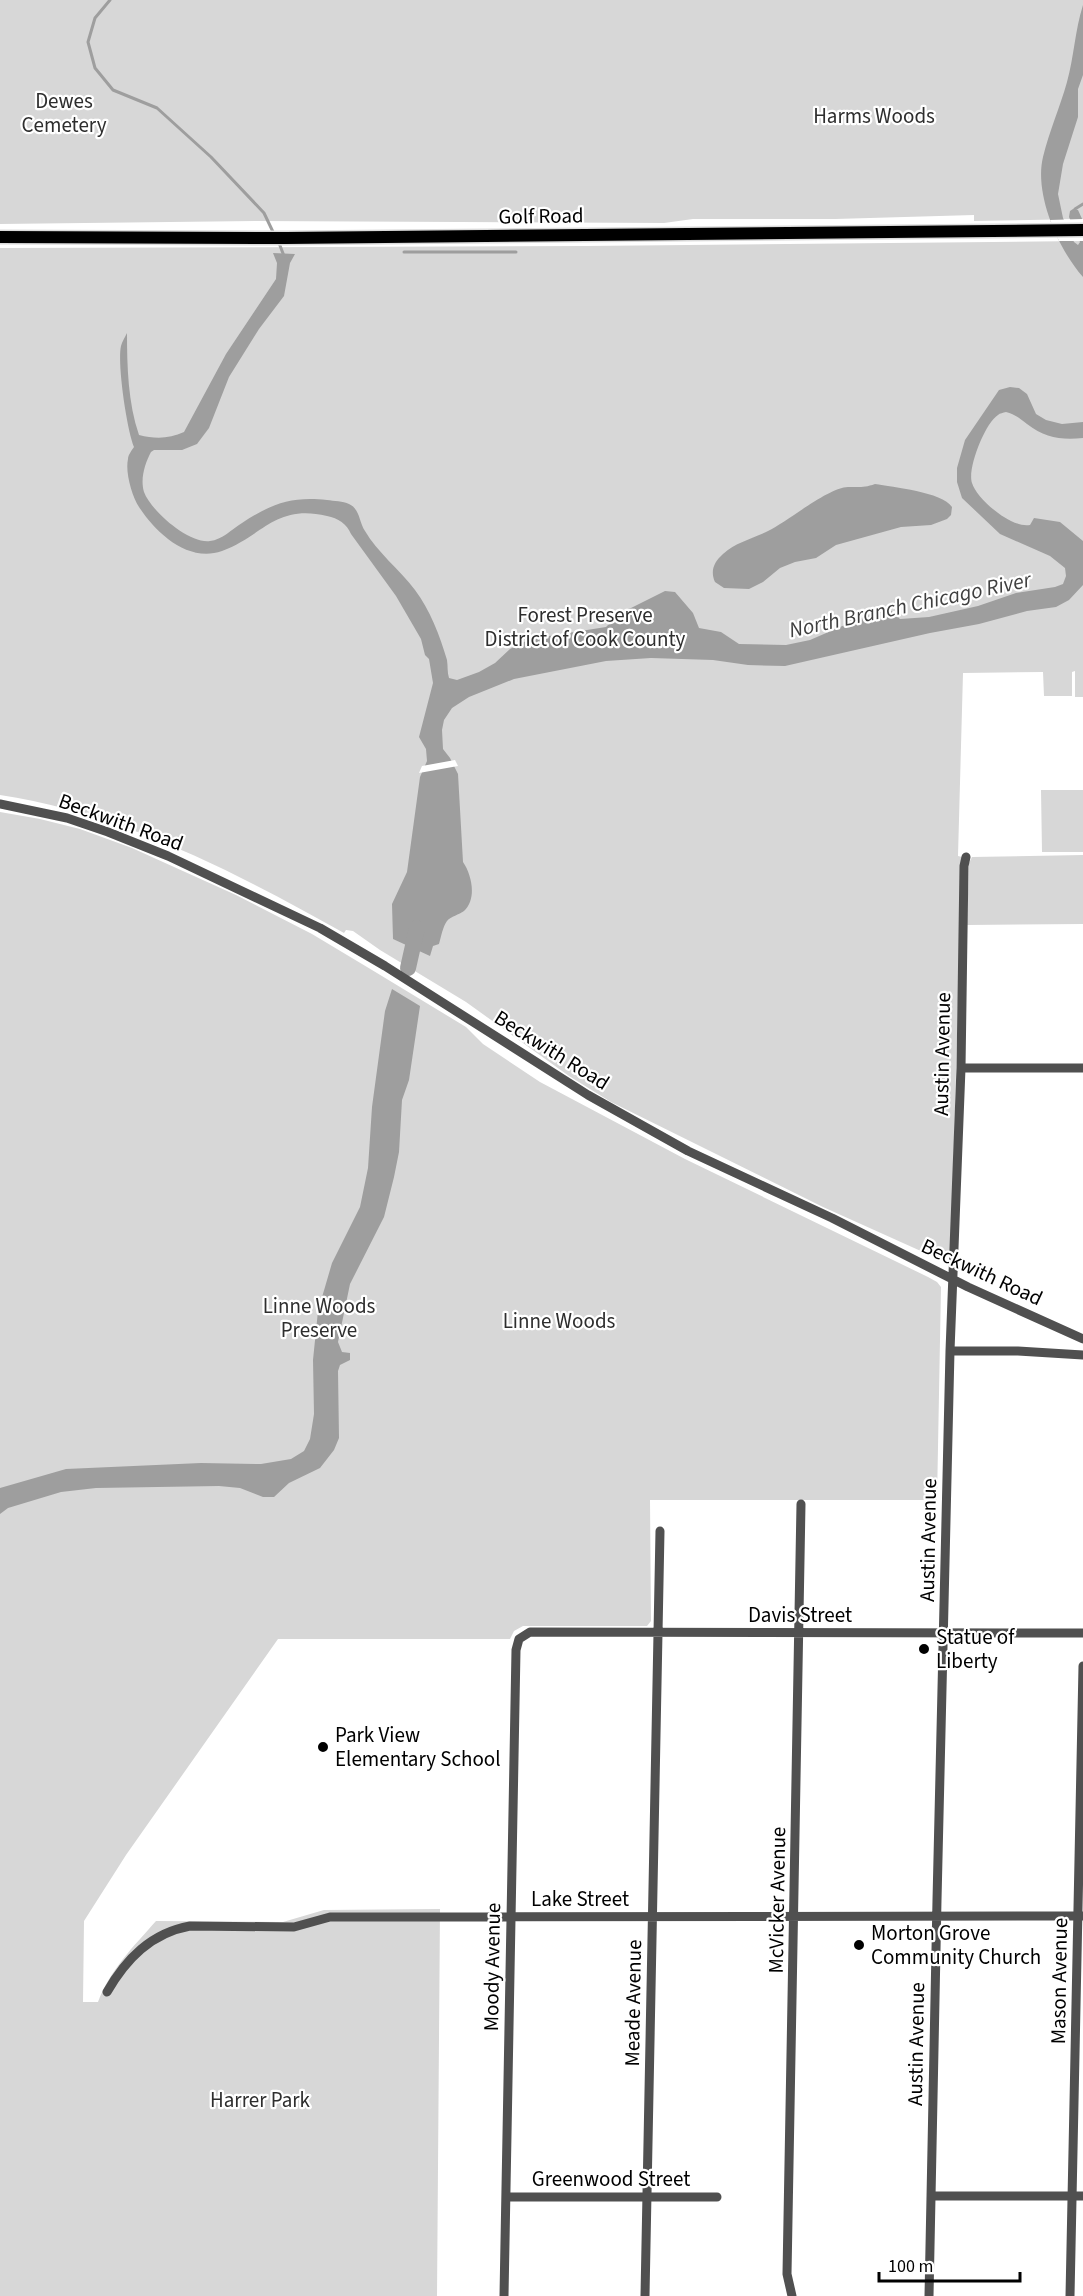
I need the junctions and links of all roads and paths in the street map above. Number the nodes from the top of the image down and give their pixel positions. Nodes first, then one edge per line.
1 (1083, 230) edge
2 (0, 237) edge
3 (0, 804) edge
4 (966, 857) dead end
5 (961, 1068) junction
6 (1083, 1068) edge
7 (953, 1279) junction
8 (1083, 1339) edge
9 (950, 1351) junction
10 (1083, 1355) edge
11 (801, 1504) dead end
12 (660, 1531) dead end
13 (658, 1633) junction
14 (800, 1633) junction
15 (944, 1633) junction
16 (1083, 1633) edge
17 (519, 1639) joint
18 (1083, 1666) edge
19 (937, 1916) junction
20 (1080, 1916) edge
21 (511, 1917) junction
22 (653, 1917) junction
23 (795, 1917) junction
24 (107, 1992) dead end
25 (932, 2196) junction
26 (1072, 2196) junction
27 (1083, 2196) edge
28 (506, 2197) junction
29 (646, 2197) junction
30 (717, 2197) dead end
31 (504, 2296) edge
32 (645, 2296) edge
33 (792, 2296) edge
34 (929, 2296) edge
35 (1070, 2296) edge

1 - 2 main road, Golf Road
3 - 7 street, Beckwith Road
4 - 5 street, Austin Avenue
5 - 6 street
5 - 7 street, Austin Avenue
7 - 8 street, Beckwith Road
7 - 9 street, Austin Avenue
9 - 10 street
9 - 15 street, Austin Avenue
11 - 14 street, McVicker Avenue
12 - 13 street, Meade Avenue
13 - 14 street, Davis Street
13 - 17 street, Davis Street
13 - 22 street, Meade Avenue
14 - 15 street, Davis Street
14 - 23 street, McVicker Avenue
15 - 16 street, Davis Street
15 - 19 street, Austin Avenue
17 - 21 street, Moody Avenue
18 - 20 street, Mason Avenue
19 - 20 street, Lake Street
19 - 23 street, Lake Street
19 - 25 street, Austin Avenue
20 - 26 street, Mason Avenue
21 - 22 street, Lake Street
21 - 24 street, Lake Street
21 - 28 street, Moody Avenue
22 - 23 street, Lake Street
22 - 29 street, Meade Avenue
23 - 33 street, McVicker Avenue
25 - 26 street
25 - 34 street, Austin Avenue
26 - 27 street
26 - 35 street, Mason Avenue
28 - 29 street, Greenwood Street
28 - 31 street, Moody Avenue
29 - 30 street, Greenwood Street
29 - 32 street, Meade Avenue

